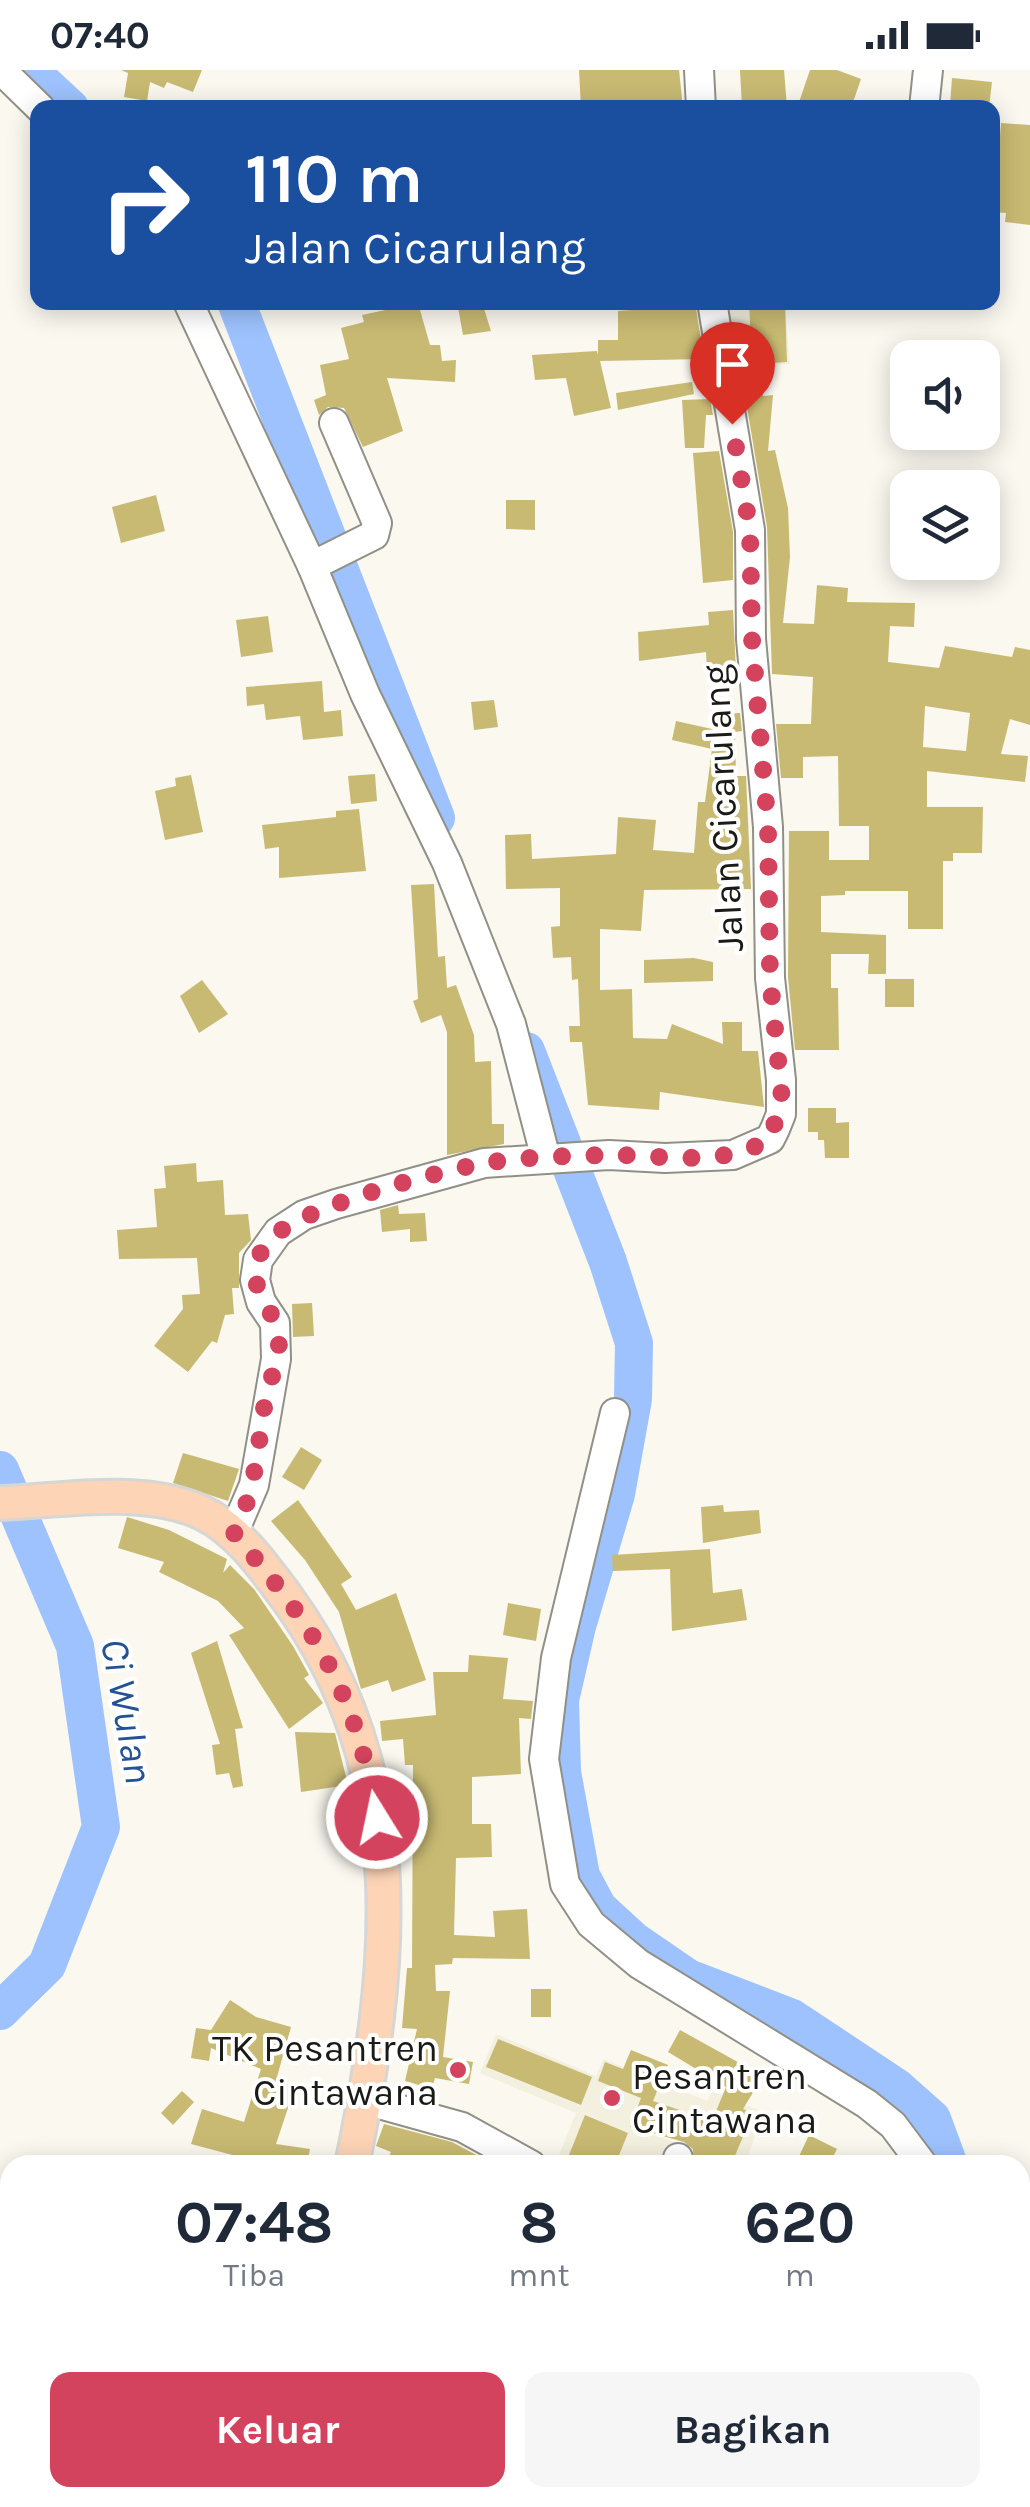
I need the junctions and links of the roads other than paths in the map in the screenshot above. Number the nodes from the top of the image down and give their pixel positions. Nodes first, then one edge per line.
1 (0, 70) edge
2 (699, 70) edge
3 (928, 70) edge
4 (32, 100) edge
5 (701, 100) edge
6 (925, 100) edge
7 (192, 310) edge
8 (713, 310) edge
9 (334, 423) dead end
10 (321, 561) junction
11 (554, 1159) junction
12 (614, 1413) dead end
13 (0, 1503) edge
14 (234, 1534) junction
15 (365, 2100) junction
16 (354, 2155) edge
17 (514, 2155) edge
18 (916, 2155) edge

1 - 4 street
2 - 5 street
3 - 6 street
7 - 10 street
8 - 11 street, Jalan Cicarulang
9 - 10 street
10 - 11 street
11 - 14 street, Jalan Cicarulang
12 - 18 street
13 - 14 main road
14 - 15 main road
15 - 16 main road
15 - 17 street

